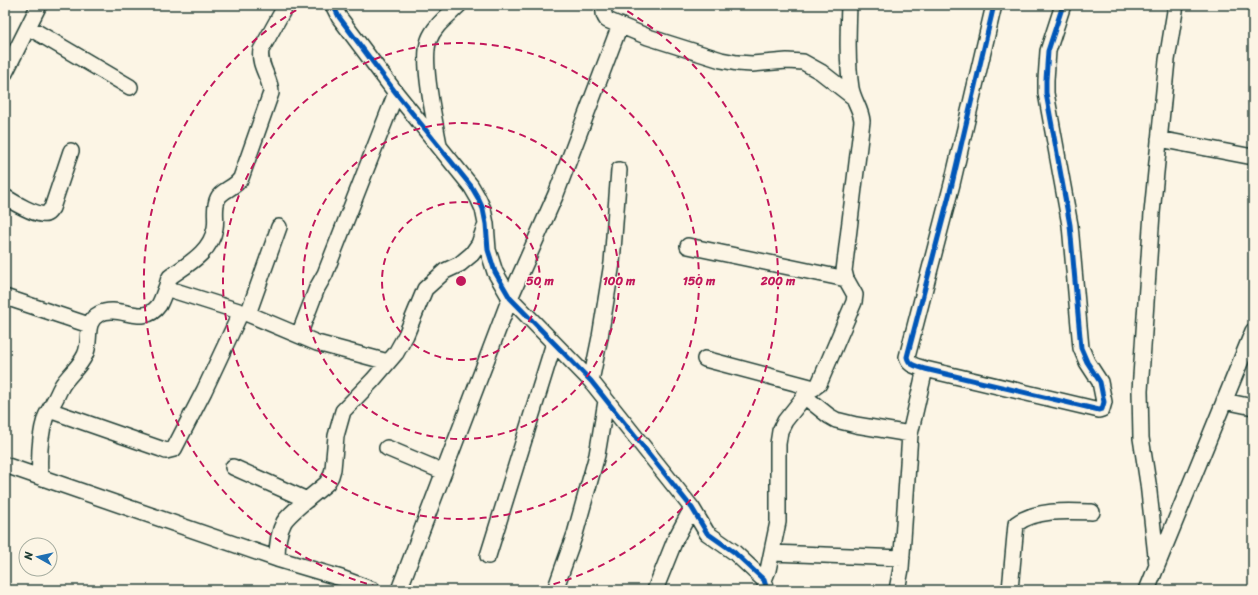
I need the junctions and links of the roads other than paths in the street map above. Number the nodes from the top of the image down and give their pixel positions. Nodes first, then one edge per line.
1 (39, 5) edge
2 (286, 5) edge
3 (332, 5) edge
4 (458, 5) edge
5 (605, 5) edge
6 (849, 5) edge
7 (994, 5) edge
8 (1063, 5) edge
9 (1176, 5) edge
10 (620, 25) junction
11 (28, 27) junction
12 (5, 73) edge
13 (130, 87) dead end
14 (396, 93) junction
15 (853, 97) junction
16 (1159, 139) junction
17 (439, 146) junction
18 (71, 151) dead end
19 (1253, 157) edge
20 (619, 170) dead end
21 (5, 197) edge
22 (486, 224) junction
23 (279, 227) dead end
24 (688, 246) dead end
25 (846, 279) junction
26 (167, 286) junction
27 (5, 297) edge
28 (510, 298) junction
29 (244, 313) junction
30 (89, 325) junction
31 (1253, 331) edge
32 (299, 336) junction
33 (554, 343) junction
34 (705, 358) dead end
35 (388, 362) junction
36 (925, 368) junction
37 (591, 381) junction
38 (809, 392) junction
39 (606, 401) junction
40 (1224, 401) junction
41 (1253, 407) edge
42 (49, 410) junction
43 (910, 434) junction
44 (387, 448) dead end
45 (5, 465) edge
46 (233, 467) dead end
47 (444, 472) junction
48 (40, 477) junction
49 (307, 500) junction
50 (692, 508) junction
51 (1092, 512) dead end
52 (772, 553) junction
53 (488, 556) dead end
54 (902, 558) junction
55 (277, 559) junction
56 (1157, 565) junction
57 (766, 585) edge
58 (373, 590) edge
59 (399, 590) edge
60 (555, 590) edge
61 (655, 590) edge
62 (897, 590) edge
63 (1010, 590) edge
64 (1147, 590) edge

1 - 11 street
2 - 26 street
3 - 14 street
4 - 17 street
5 - 10 street
6 - 15 street
7 - 36 street
8 - 36 street
9 - 16 street
10 - 15 street
10 - 28 street
11 - 12 street
11 - 13 street
14 - 17 street
14 - 32 street
15 - 25 street
16 - 19 street
16 - 56 street
17 - 22 street
18 - 21 street
20 - 37 street
22 - 28 street
22 - 35 street
23 - 29 street
24 - 25 street
25 - 38 street
26 - 29 street
26 - 30 street
27 - 30 street
28 - 33 street
28 - 47 street
29 - 32 street
29 - 42 street
30 - 42 street
31 - 40 street
32 - 35 street
33 - 37 street
33 - 53 street
34 - 38 street
35 - 49 street
36 - 43 street
37 - 39 street
38 - 43 street
38 - 52 street
39 - 50 street
39 - 60 street
40 - 41 street
40 - 56 street
42 - 48 street
43 - 54 street
44 - 47 street
45 - 48 street
46 - 49 street
47 - 59 street
48 - 55 street
49 - 55 street
50 - 57 street
50 - 61 street
51 - 63 street
52 - 54 street
52 - 57 street
54 - 62 street
55 - 58 street
56 - 64 street

